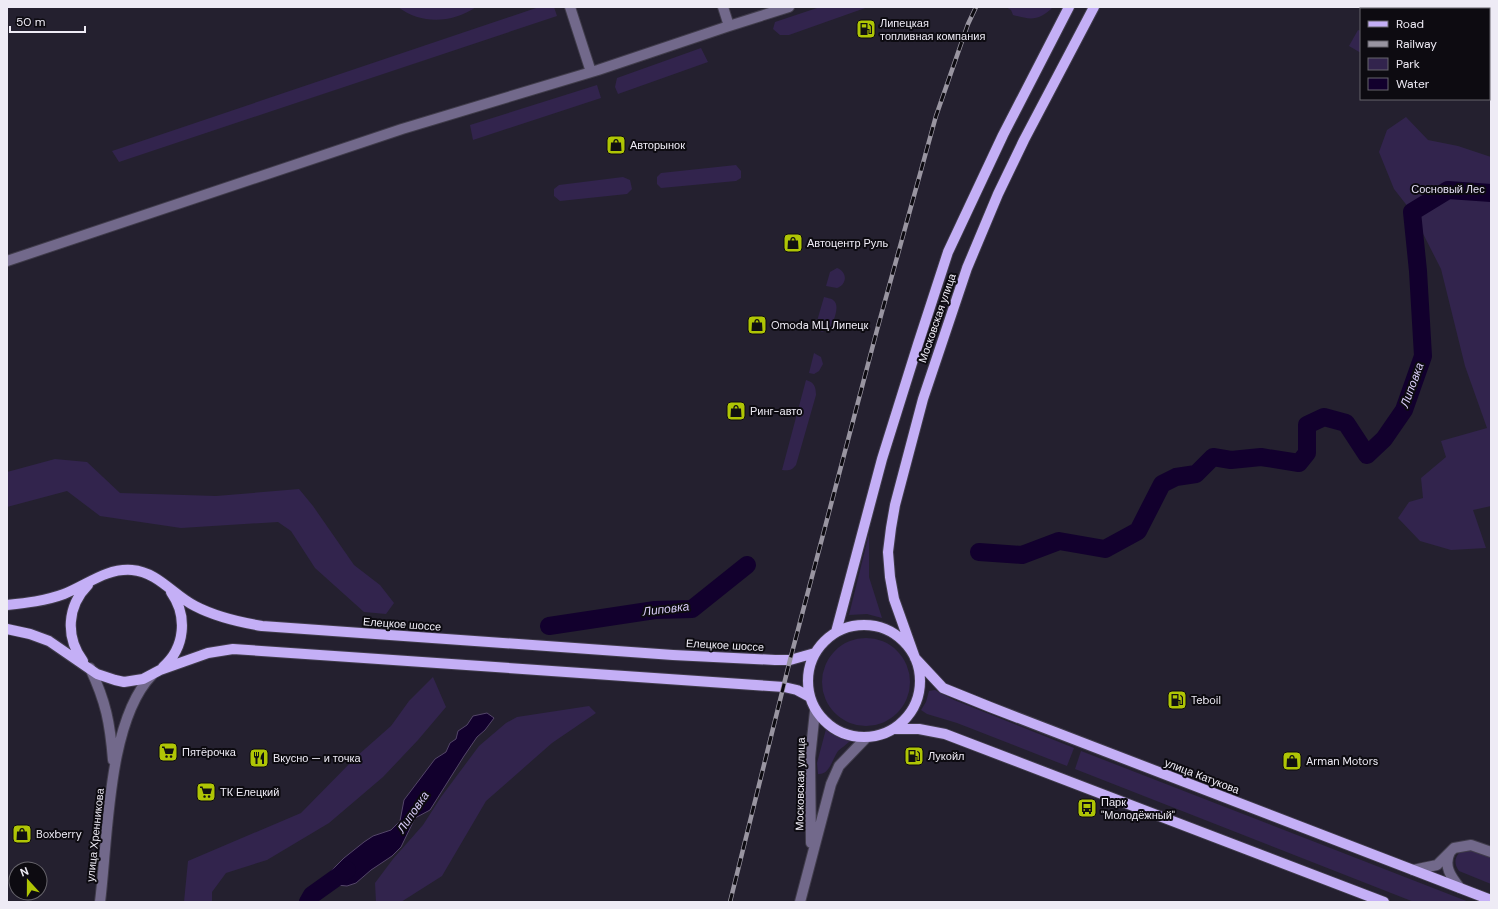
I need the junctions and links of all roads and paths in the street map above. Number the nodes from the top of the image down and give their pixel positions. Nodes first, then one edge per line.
1 (570, 7) edge
2 (723, 7) edge
3 (789, 7) edge
4 (1069, 7) edge
5 (1094, 7) edge
6 (729, 26) junction
7 (591, 72) junction
8 (7, 261) edge
9 (98, 577) junction
10 (166, 586) junction
11 (7, 605) edge
12 (7, 630) edge
13 (836, 632) junction
14 (815, 653) junction
15 (915, 658) junction
16 (90, 668) junction
17 (156, 673) junction
18 (810, 697) junction
19 (815, 712) junction
20 (893, 729) junction
21 (866, 738) junction
22 (114, 770) junction
23 (1454, 848) junction
24 (1491, 852) edge
25 (811, 857) junction
26 (1413, 870) junction
27 (1460, 888) junction
28 (1491, 900) edge
29 (100, 902) edge
30 (800, 902) edge
31 (1384, 902) edge

1 - 7 street
2 - 6 street
3 - 6 street
4 - 13 main road, Московская улица
5 - 15 main road, Московская улица
6 - 7 street
7 - 8 street
9 - 10 main road, Елецкое шоссе
9 - 11 main road, Елецкое шоссе
9 - 16 main road
10 - 14 main road, Елецкое шоссе
10 - 17 main road
12 - 16 main road
13 - 14 main road
13 - 15 main road
14 - 18 main road
15 - 20 main road
15 - 26 main road, улица Катукова
16 - 17 main road
16 - 22 street
17 - 18 main road
17 - 22 street
18 - 19 main road
19 - 21 main road
19 - 25 street, Московская улица
20 - 21 main road
20 - 31 main road
21 - 25 street, Московская улица
22 - 29 street, улица Хренникова
23 - 24 street
23 - 26 street
23 - 27 street
25 - 30 street, Московская улица
26 - 27 main road, улица Катукова
27 - 28 main road, улица Катукова

